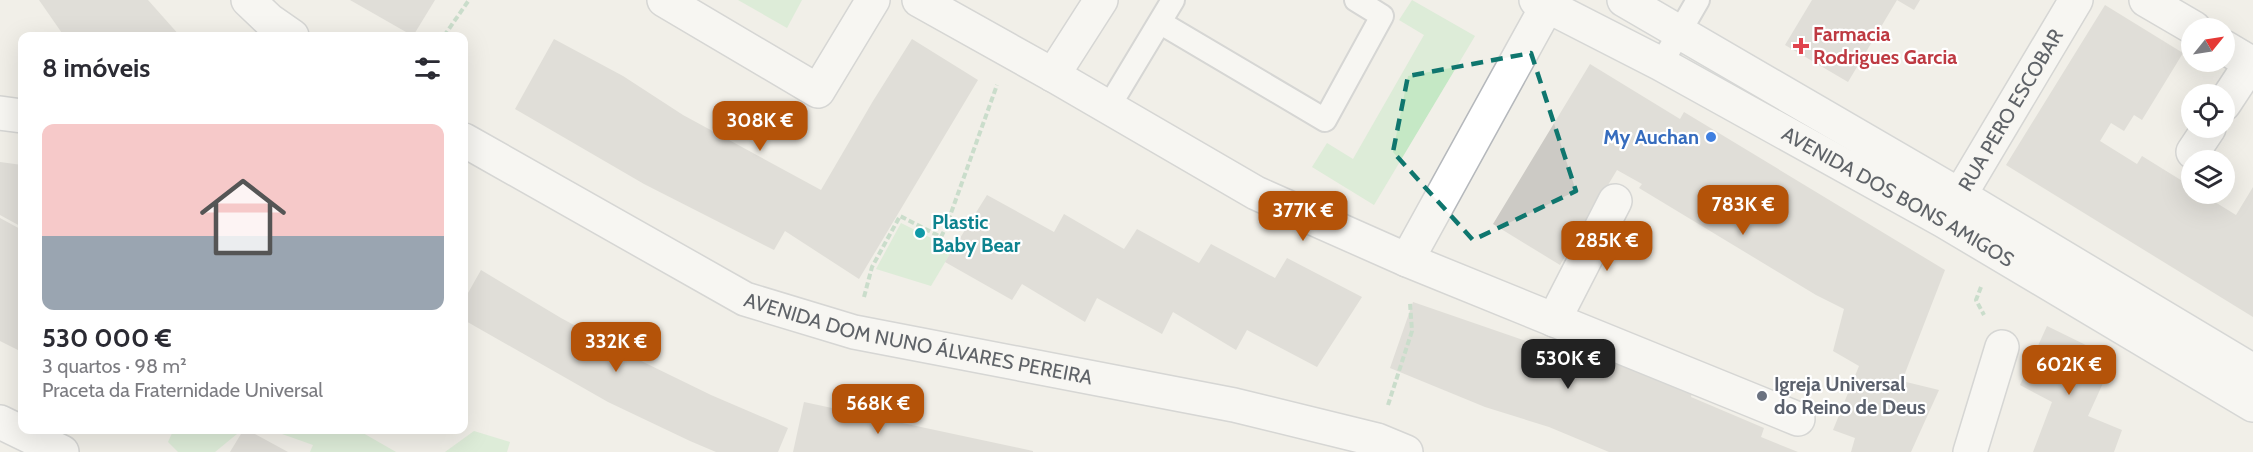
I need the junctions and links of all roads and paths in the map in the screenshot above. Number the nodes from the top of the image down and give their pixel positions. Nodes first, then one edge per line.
1 (248, 0) edge
2 (469, 0) edge
3 (664, 0) edge
4 (873, 0) edge
5 (919, 0) edge
6 (1101, 0) edge
7 (1173, 0) edge
8 (1356, 0) edge
9 (1624, 0) edge
10 (1698, 0) edge
11 (2076, 0) edge
12 (2146, 0) edge
13 (1543, 2) edge
14 (2181, 20) edge
15 (1161, 23) junction
16 (286, 32) edge
17 (447, 32) edge
18 (1678, 32) junction
19 (1009, 50) junction
20 (2243, 58) edge
21 (1661, 64) junction
22 (1053, 75) junction
23 (2232, 84) edge
24 (1108, 108) junction
25 (0, 113) edge
26 (18, 115) edge
27 (468, 142) edge
28 (1615, 201) dead end
29 (1952, 209) junction
30 (1995, 252) junction
31 (1407, 260) junction
32 (872, 267) dead end
33 (1554, 320) junction
34 (2002, 347) joint
35 (2253, 371) edge
36 (2253, 405) edge
37 (1798, 419) dead end
38 (0, 422) edge
39 (18, 431) edge
40 (25, 434) edge
41 (1391, 446) edge
42 (62, 452) edge
43 (1970, 452) edge

1 - 16 street
2 - 17 path
3 - 4 street
5 - 19 street
6 - 22 street
7 - 15 lane
8 - 15 lane
9 - 18 street, AVENIDA DOS BONS AMIGOS
10 - 18 lane
11 - 29 street, RUA PERO ESCOBAR
12 - 14 street
13 - 21 street, AVENIDA DOS BONS AMIGOS
13 - 31 street
15 - 24 lane
18 - 21 lane
18 - 29 street, AVENIDA DOS BONS AMIGOS
19 - 22 street
19 - 32 path
20 - 23 street
21 - 29 street, AVENIDA DOS BONS AMIGOS
22 - 24 street
24 - 31 street
25 - 26 street
27 - 41 street, AVENIDA DOM NUNO ÁLVARES PEREIRA
28 - 33 street
29 - 30 street, AVENIDA DOS BONS AMIGOS
29 - 35 street, AVENIDA DOS BONS AMIGOS
30 - 34 path
30 - 36 street, AVENIDA DOS BONS AMIGOS
31 - 33 street
31 - 41 path
33 - 37 street
34 - 43 street
38 - 39 street
40 - 42 street

